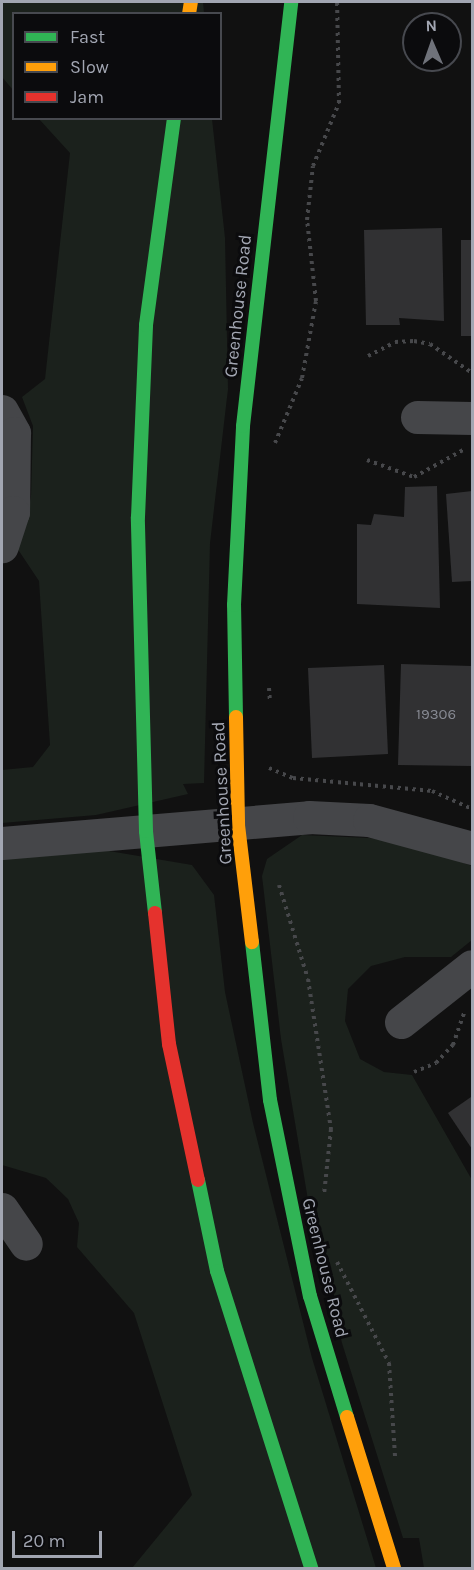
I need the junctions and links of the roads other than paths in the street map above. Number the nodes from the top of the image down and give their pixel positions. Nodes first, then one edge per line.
1 (291, 2) edge
2 (174, 120) edge
3 (2, 411) edge
4 (417, 417) dead end
5 (472, 418) edge
6 (2, 546) edge
7 (238, 825) junction
8 (146, 831) junction
9 (2, 843) edge
10 (472, 848) edge
11 (472, 966) edge
12 (401, 1022) dead end
13 (2, 1209) edge
14 (26, 1244) dead end
15 (312, 1569) edge
16 (394, 1569) edge

1 - 7 main road, Greenhouse Road
2 - 8 main road
3 - 6 street
4 - 5 street
7 - 8 street
7 - 10 street
7 - 16 main road, Greenhouse Road
8 - 9 street
8 - 15 main road
11 - 12 street
13 - 14 street

